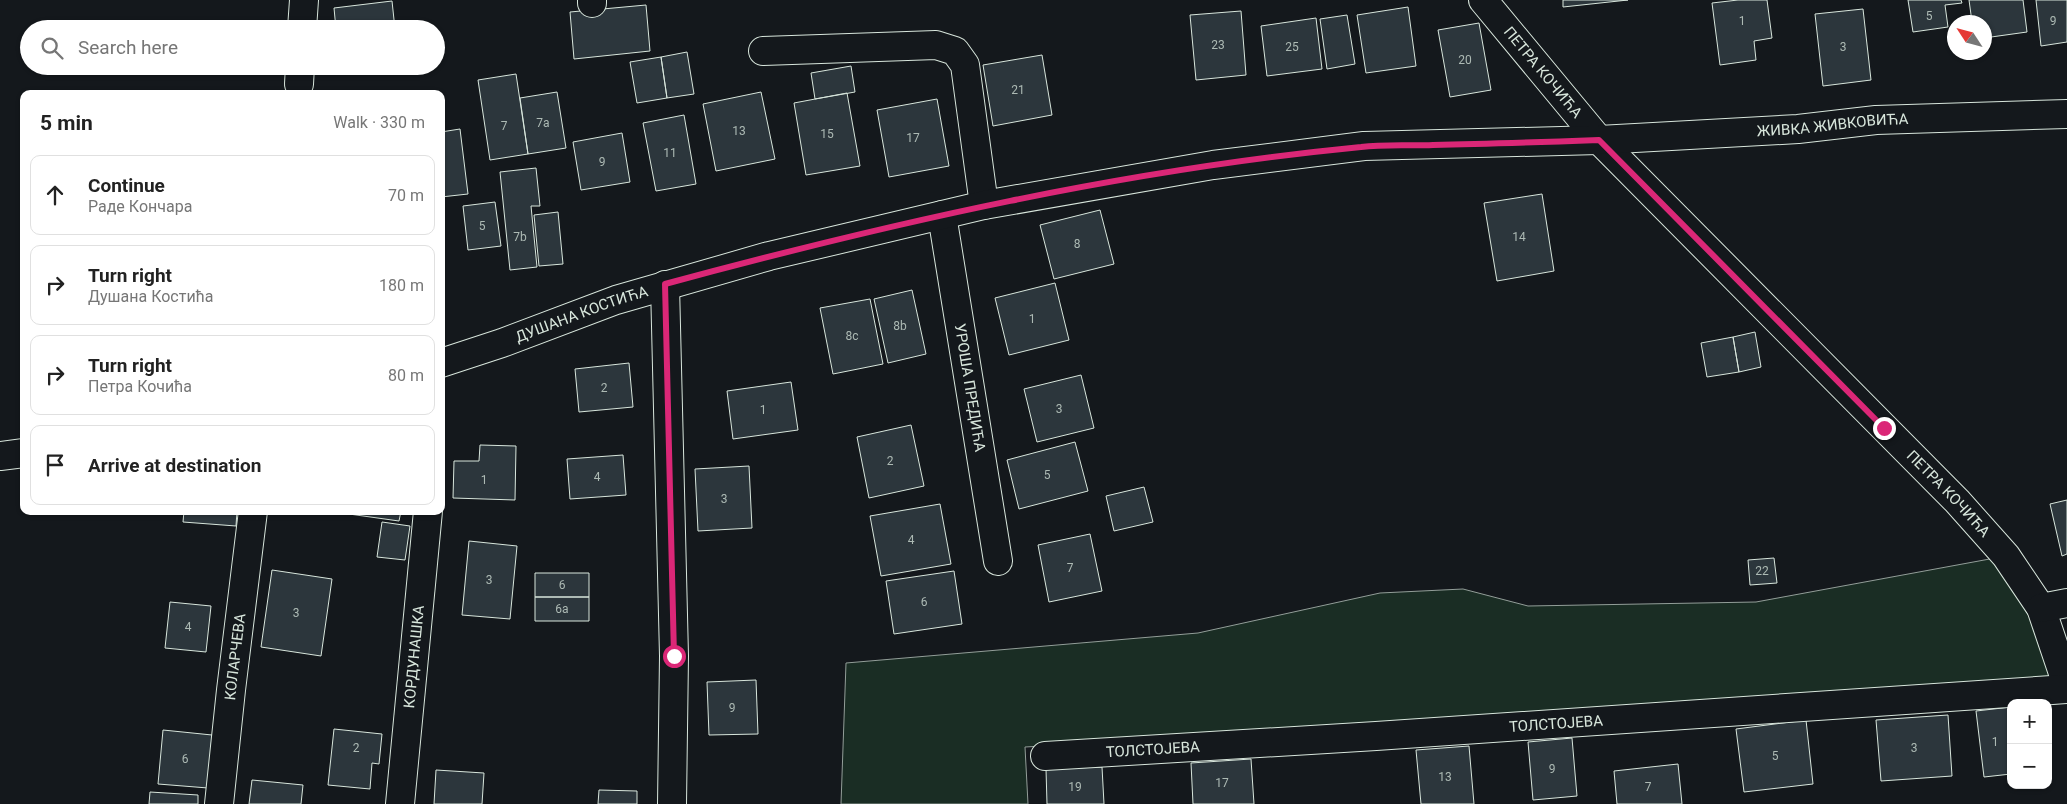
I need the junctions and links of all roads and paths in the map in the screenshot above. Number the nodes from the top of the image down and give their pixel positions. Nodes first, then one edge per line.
1 (304, 0) edge
2 (1483, 0) edge
3 (303, 20) edge
4 (762, 52) dead end
5 (2067, 114) edge
6 (1599, 140) junction
7 (984, 205) junction
8 (942, 215) junction
9 (665, 284) junction
10 (445, 364) edge
11 (20, 453) edge
12 (0, 456) edge
13 (252, 515) edge
14 (428, 515) edge
15 (998, 561) dead end
16 (2067, 604) edge
17 (2041, 608) junction
18 (2067, 687) edge
19 (1045, 756) dead end
20 (219, 804) edge
21 (400, 804) edge
22 (672, 804) edge

1 - 3 street
2 - 6 street, ПЕТРА КОЧИЋА
4 - 7 street
5 - 6 street, ЖИВКА ЖИВКОВИЋА
6 - 7 street, ДУШАНА КОСТИЋА
6 - 17 street, ПЕТРА КОЧИЋА
7 - 8 street, ДУШАНА КОСТИЋА
8 - 9 street, ДУШАНА КОСТИЋА
8 - 15 street, УРОША ПРЕДИЋА
9 - 10 street, ДУШАНА КОСТИЋА
9 - 22 street
11 - 12 street
13 - 20 street, КОЛАРЧЕВА
14 - 21 street, КОРДУНАШКА
16 - 17 street
17 - 18 street, ПЕТРА КОЧИЋА
18 - 19 street, ТОЛСТОЈЕВА

